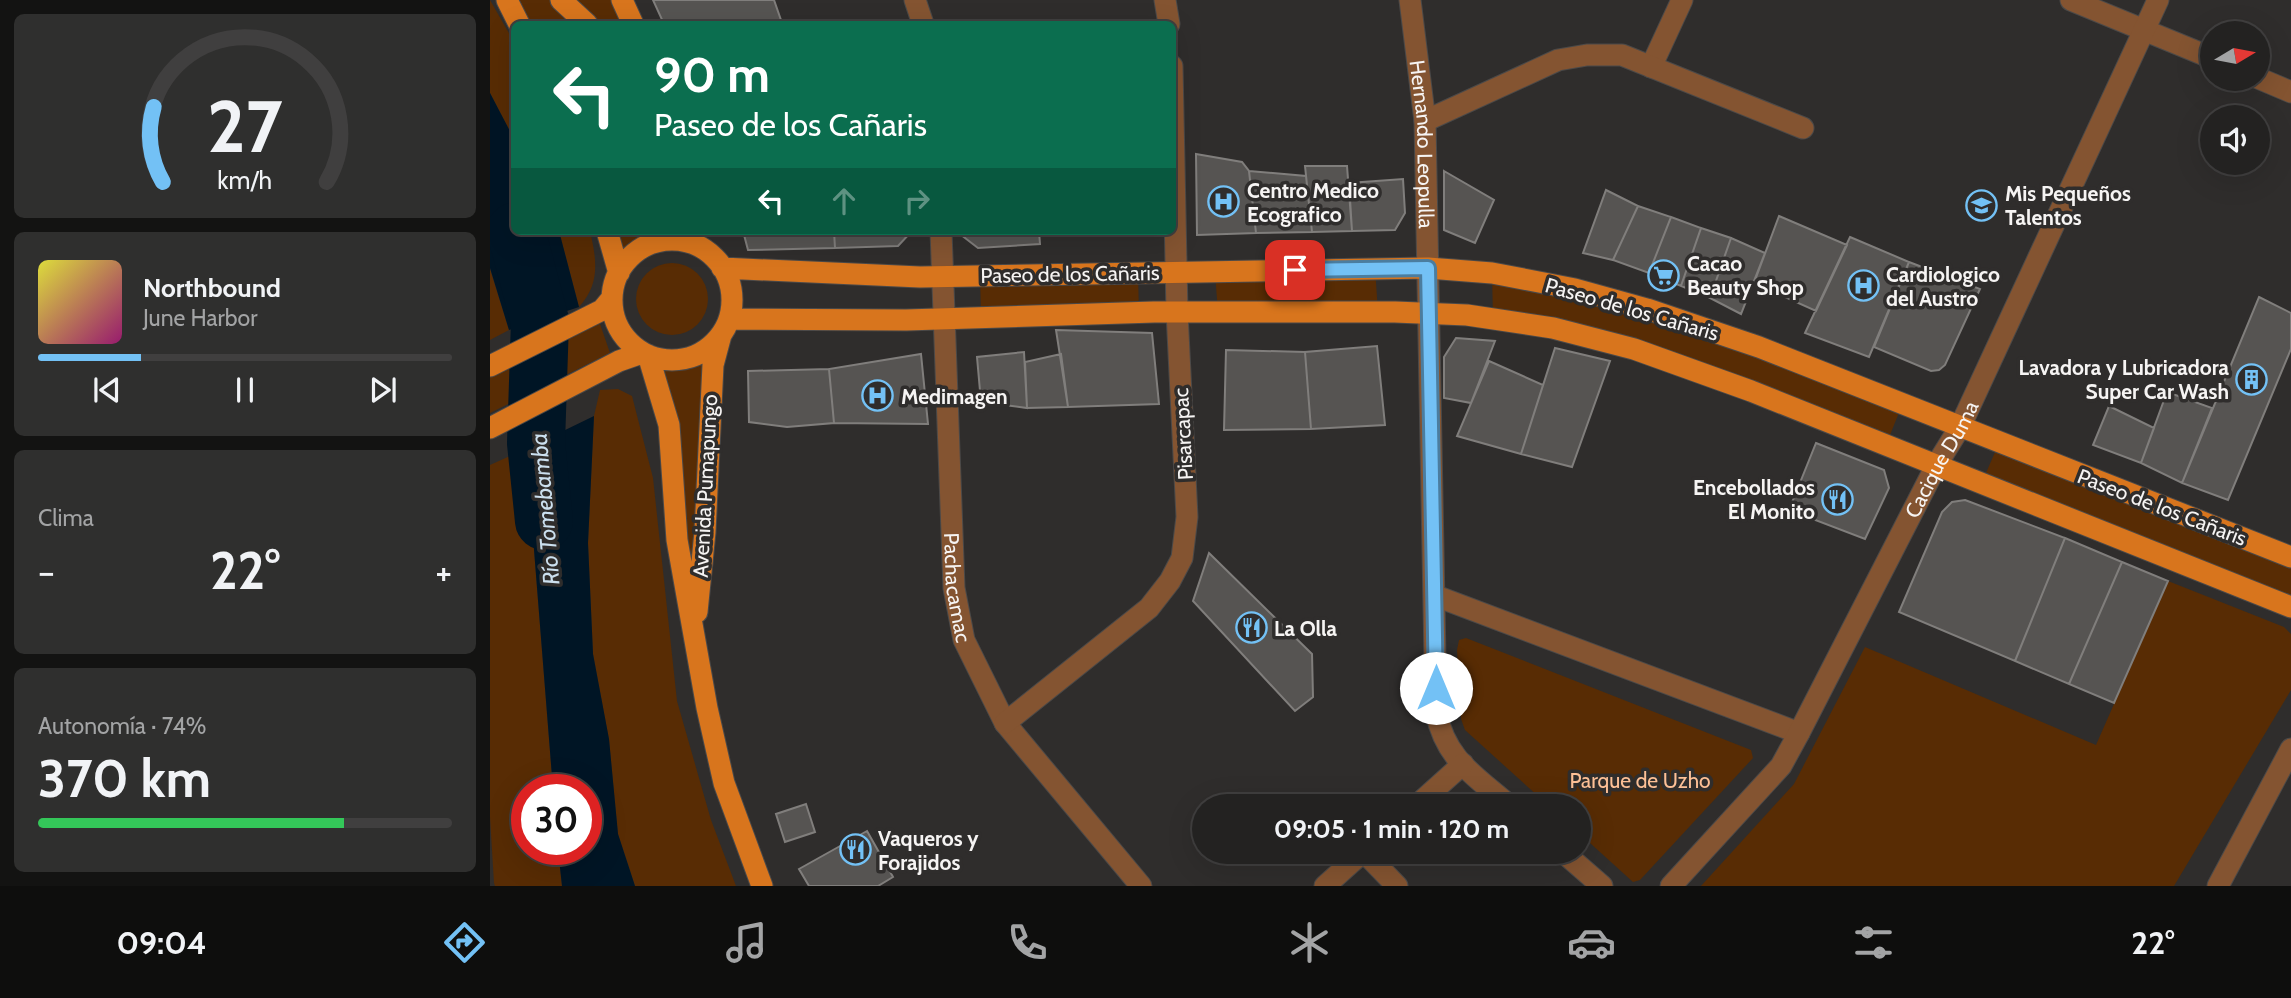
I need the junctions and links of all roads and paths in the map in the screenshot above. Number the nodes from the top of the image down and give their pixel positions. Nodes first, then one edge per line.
1 (507, 0) edge
2 (561, 0) edge
3 (622, 0) edge
4 (915, 0) edge
5 (1165, 0) edge
6 (1410, 0) edge
7 (1682, 0) edge
8 (2071, 0) edge
9 (2158, 0) edge
10 (518, 21) edge
11 (584, 21) edge
12 (632, 21) edge
13 (922, 21) edge
14 (1168, 21) edge
15 (2146, 28) junction
16 (2200, 53) edge
17 (1651, 66) junction
18 (2270, 83) edge
19 (2291, 92) edge
20 (1425, 121) junction
21 (1803, 128) dead end
22 (608, 235) edge
23 (708, 235) edge
24 (940, 235) edge
25 (1175, 235) edge
26 (716, 261) junction
27 (1428, 268) junction
28 (1176, 272) junction
29 (619, 273) junction
30 (942, 277) junction
31 (607, 304) junction
32 (1177, 312) junction
33 (1429, 313) junction
34 (943, 317) junction
35 (725, 326) junction
36 (645, 354) junction
37 (490, 366) edge
38 (490, 428) edge
39 (1960, 428) junction
40 (1937, 464) junction
41 (2291, 556) edge
42 (1436, 596) junction
43 (2291, 607) edge
44 (694, 639) junction
45 (1005, 723) junction
46 (1799, 733) junction
47 (2291, 749) edge
48 (1463, 765) junction
49 (1430, 794) edge
50 (1496, 794) edge
51 (1350, 864) edge
52 (1376, 864) edge
53 (1577, 864) edge
54 (762, 886) edge
55 (1141, 886) edge
56 (1325, 886) edge
57 (1397, 886) edge
58 (1602, 886) edge
59 (1671, 886) edge
60 (2218, 886) edge

1 - 10 main road
2 - 11 main road
3 - 12 main road
4 - 13 street
5 - 14 street
6 - 20 street, Hernando Leopulla
7 - 17 street
8 - 15 street
9 - 15 street, Cacique Duma
15 - 16 street
15 - 39 street, Cacique Duma
17 - 20 street
17 - 21 street
18 - 19 street
20 - 27 street, Hernando Leopulla
22 - 29 main road
23 - 26 main road
24 - 30 street, Pachacamac
25 - 28 street, Pisarcapac
26 - 29 main road
26 - 30 main road, Paseo de los Cañaris
26 - 35 main road
27 - 28 main road, Paseo de los Cañaris
27 - 33 street, Hernando Leopulla
27 - 39 main road, Paseo de los Cañaris
28 - 30 main road, Paseo de los Cañaris
28 - 32 street, Pisarcapac
29 - 31 main road
30 - 34 street, Pachacamac
31 - 36 main road
31 - 37 main road
32 - 33 main road, Paseo de los Cañaris
32 - 34 main road, Paseo de los Cañaris
32 - 45 street, Pisarcapac
33 - 40 main road, Paseo de los Cañaris
33 - 42 street, Hernando Leopulla
34 - 35 main road, Paseo de los Cañaris
34 - 45 street, Pachacamac
35 - 36 main road
35 - 44 main road, Avenida Pumapungo
36 - 38 main road
36 - 44 main road, Avenida Pumapungo
39 - 40 street, Cacique Duma
39 - 41 main road, Paseo de los Cañaris
40 - 43 main road, Paseo de los Cañaris
40 - 46 street, Cacique Duma
42 - 46 street
42 - 48 street, Hernando Leopulla
44 - 54 main road, Avenida Pumapungo
45 - 55 street, Pachacamac
46 - 59 street, Cacique Duma
47 - 60 street
48 - 49 street
48 - 50 street, Hernando Leopulla
51 - 56 street
52 - 57 street
53 - 58 street

